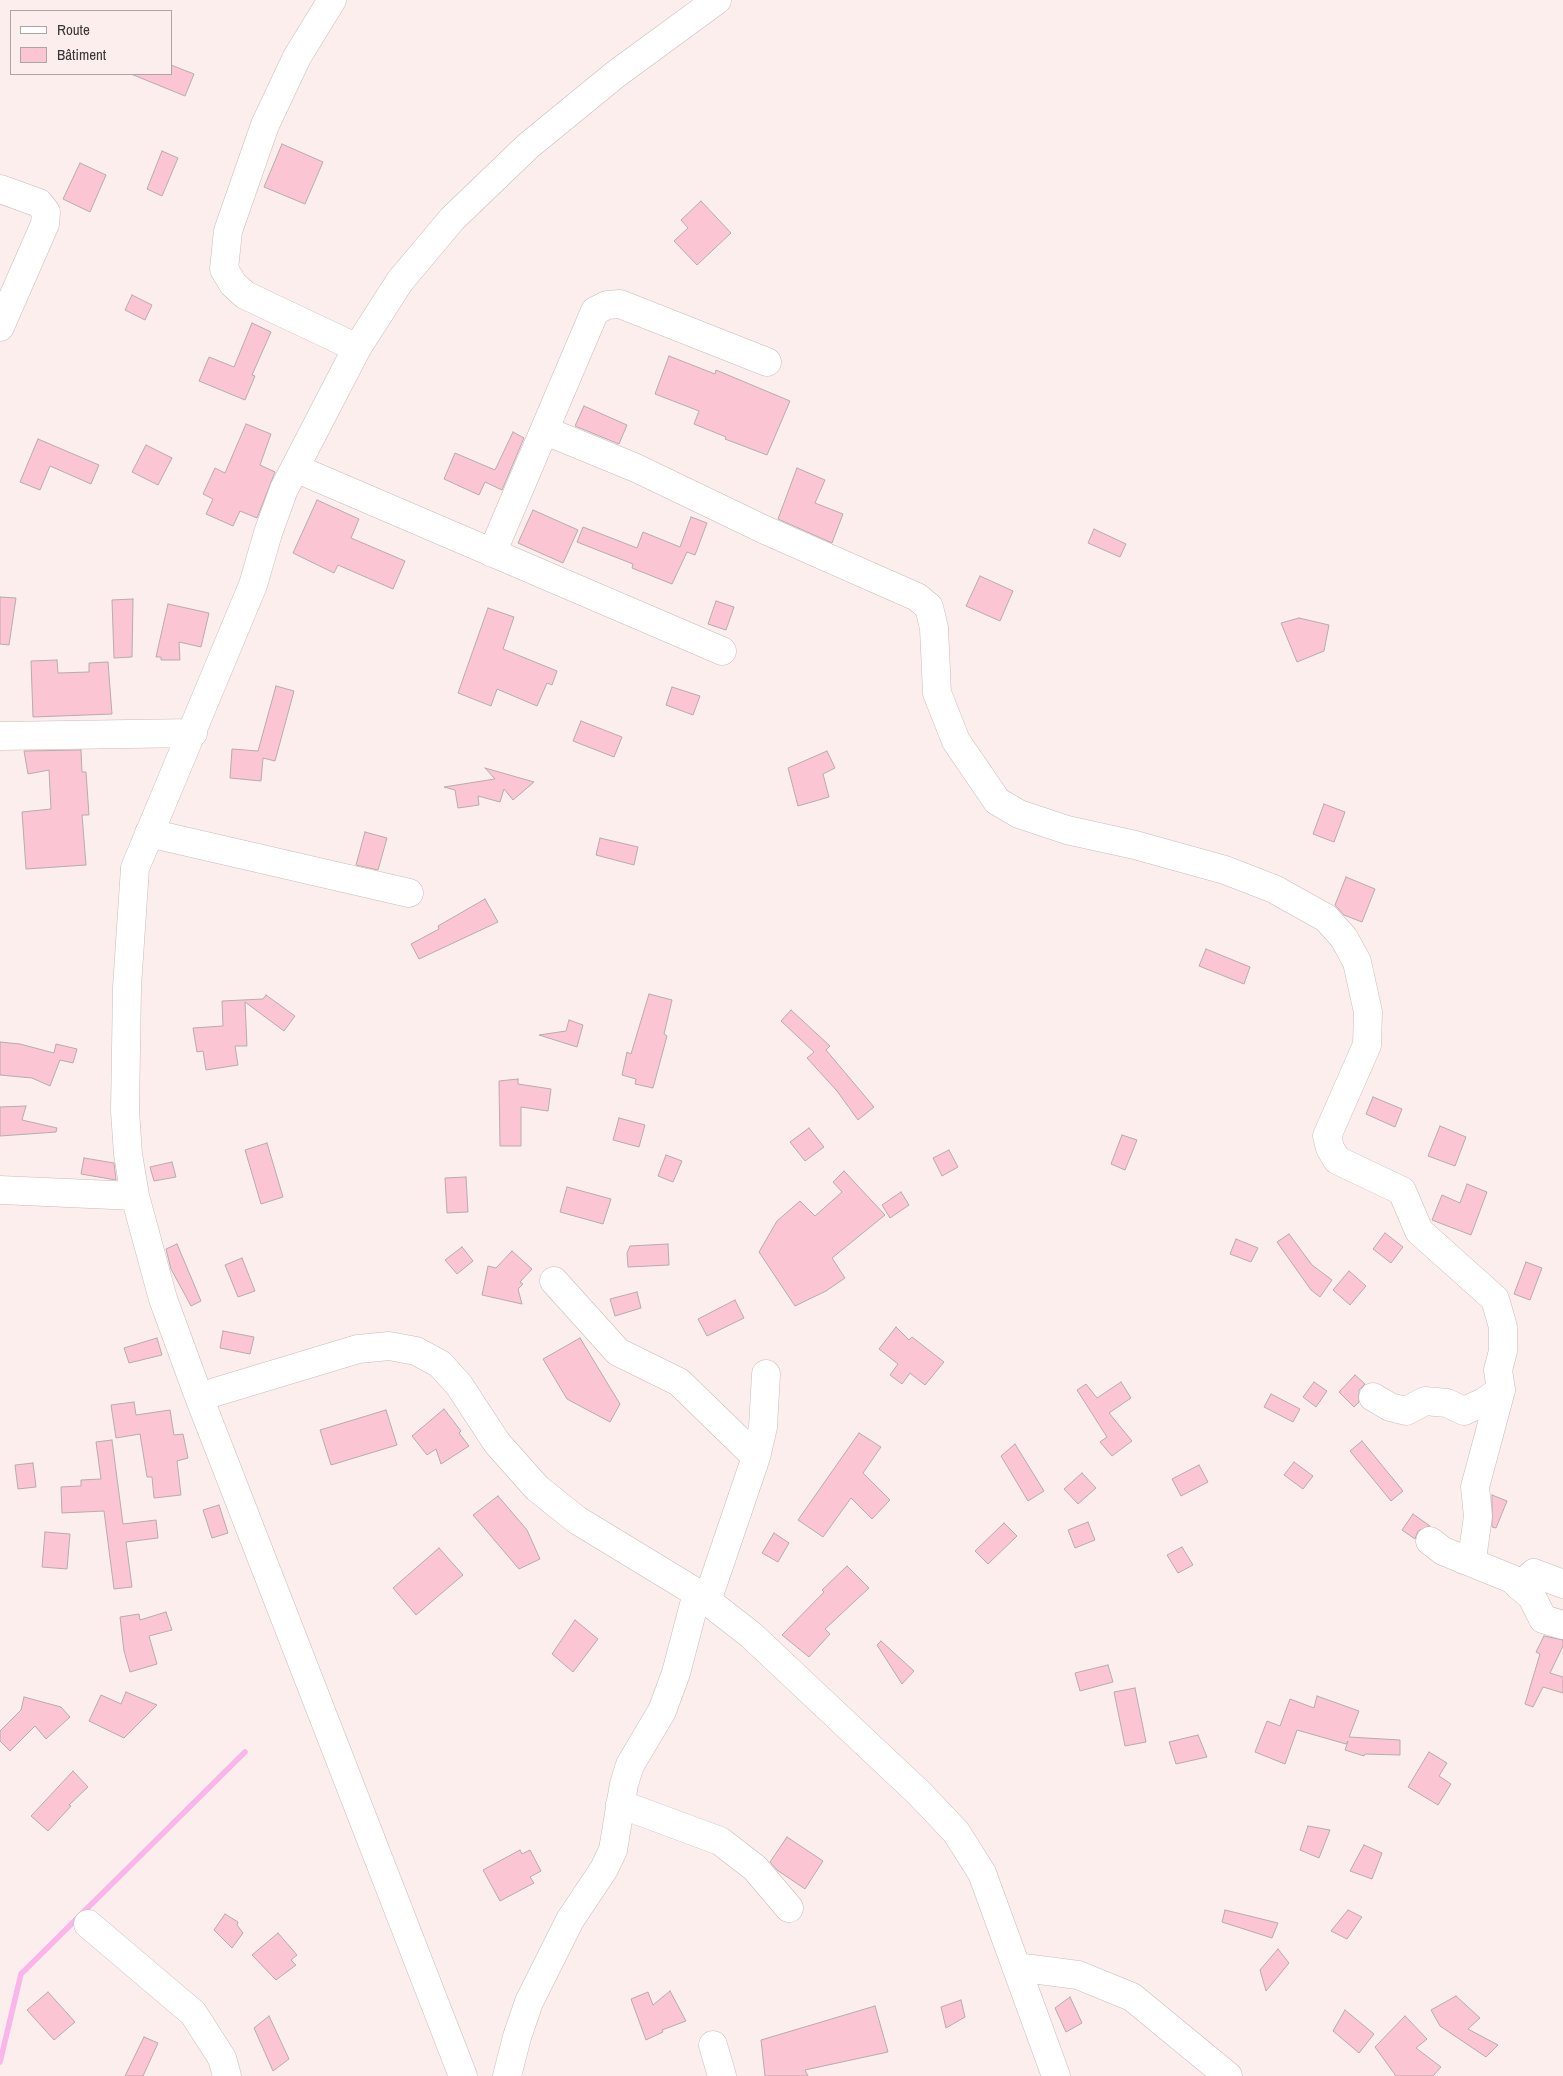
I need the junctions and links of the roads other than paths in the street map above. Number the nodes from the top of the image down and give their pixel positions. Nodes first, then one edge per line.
1 (332, 0) edge
2 (717, 0) edge
3 (0, 189) edge
4 (0, 327) edge
5 (357, 348) junction
6 (767, 362) dead end
7 (546, 430) junction
8 (295, 468) junction
9 (492, 553) junction
10 (722, 651) dead end
11 (193, 733) junction
12 (0, 736) edge
13 (150, 834) junction
14 (409, 893) dead end
15 (0, 1190) edge
16 (135, 1196) junction
17 (554, 1281) dead end
18 (766, 1374) dead end
19 (1501, 1390) junction
20 (199, 1397) junction
21 (1373, 1397) dead end
22 (756, 1457) junction
23 (1430, 1542) dead end
24 (1464, 1560) junction
25 (1563, 1584) edge
26 (1519, 1586) junction
27 (702, 1597) junction
28 (1563, 1625) edge
29 (620, 1804) junction
30 (789, 1908) dead end
31 (88, 1924) dead end
32 (1016, 1967) junction
33 (713, 2045) dead end
34 (227, 2076) edge
35 (463, 2076) edge
36 (506, 2076) edge
37 (722, 2076) edge
38 (1056, 2076) edge
39 (1228, 2076) edge

1 - 5 street
2 - 5 street
3 - 4 street
5 - 8 street
6 - 7 street
7 - 9 street
7 - 19 street
8 - 9 street
8 - 11 street
9 - 10 street
11 - 12 street
11 - 13 street
13 - 14 street
13 - 16 street
15 - 16 street
16 - 20 street
17 - 22 street
18 - 22 street
19 - 21 street
19 - 24 street
20 - 27 street
20 - 35 street
22 - 27 street
23 - 24 street
24 - 26 street
25 - 26 street
26 - 28 street
27 - 29 street
27 - 32 street
29 - 30 street
29 - 36 street
31 - 34 street
32 - 38 street
32 - 39 street
33 - 37 street

